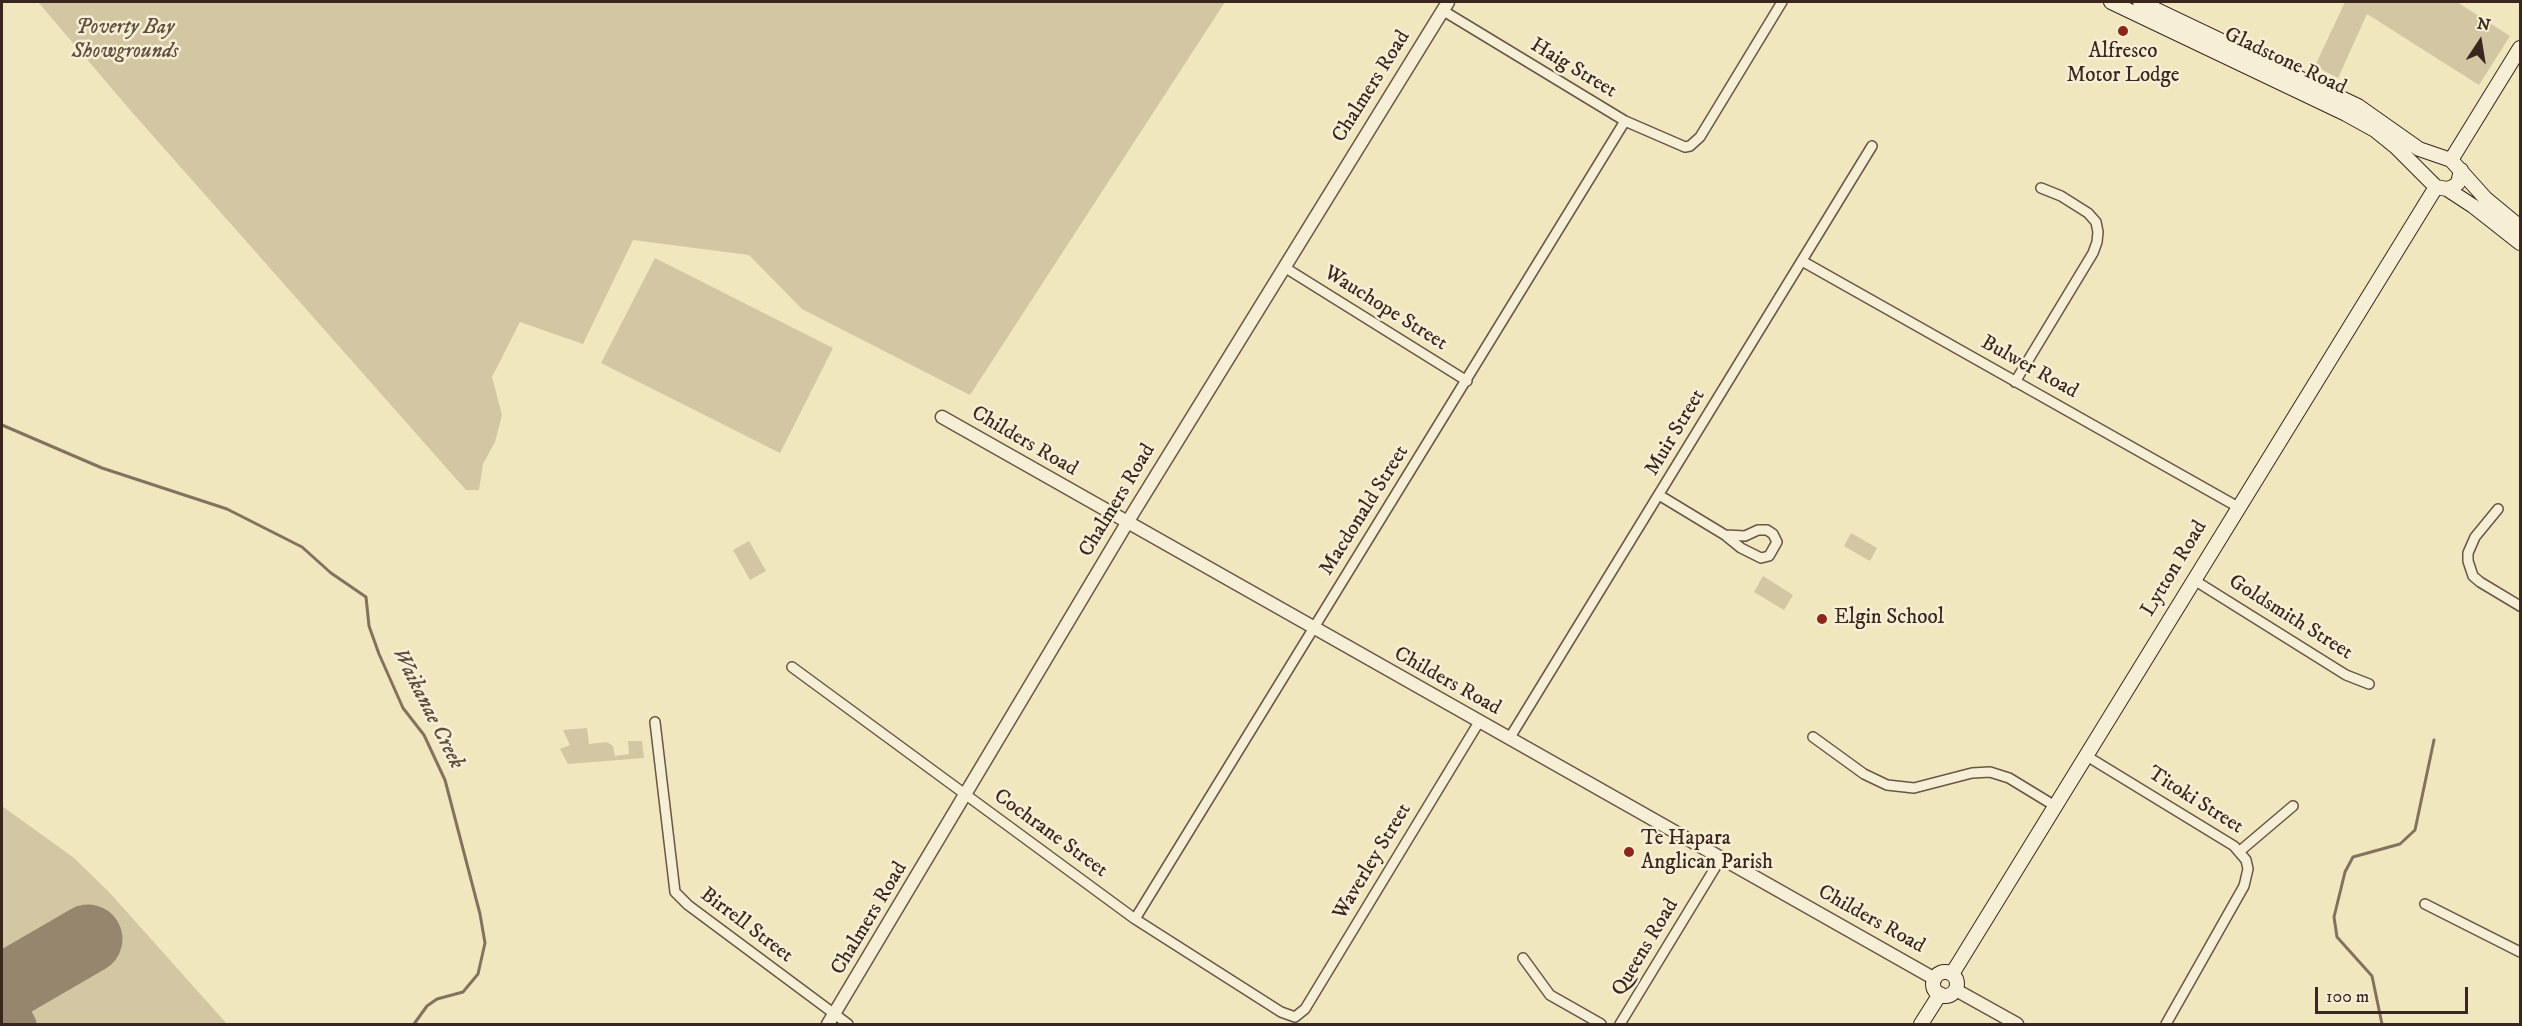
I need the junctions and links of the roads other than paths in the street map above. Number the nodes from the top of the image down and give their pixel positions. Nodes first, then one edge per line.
1 (1782, 2) edge
2 (2111, 2) edge
3 (2140, 2) edge
4 (1445, 6) edge
5 (2520, 48) edge
6 (1625, 121) junction
7 (1872, 146) dead end
8 (2451, 163) junction
9 (2437, 185) junction
10 (2042, 189) dead end
11 (2520, 227) edge
12 (2520, 243) edge
13 (1802, 261) junction
14 (1284, 267) junction
15 (1467, 381) junction
16 (2015, 382) junction
17 (942, 417) dead end
18 (1659, 495) junction
19 (2238, 507) junction
20 (2498, 508) dead end
21 (1126, 524) junction
22 (1725, 535) junction
23 (2194, 579) junction
24 (2520, 606) edge
25 (1313, 628) junction
26 (792, 667) dead end
27 (2369, 684) dead end
28 (655, 722) dead end
29 (1479, 722) junction
30 (1813, 737) dead end
31 (1509, 739) junction
32 (2085, 755) junction
33 (966, 795) junction
34 (2055, 806) junction
35 (2293, 806) dead end
36 (2240, 851) junction
37 (1721, 858) junction
38 (2425, 904) dead end
39 (1135, 919) junction
40 (2520, 952) edge
41 (1523, 958) dead end
42 (1952, 974) junction
43 (1935, 979) junction
44 (1956, 990) junction
45 (1940, 994) junction
46 (1295, 1017) joint
47 (831, 1019) edge
48 (848, 1024) edge
49 (1601, 1024) edge
50 (1620, 1024) edge
51 (1921, 1024) edge
52 (2017, 1024) edge
53 (2166, 1024) edge

1 - 6 street, Haig Street
2 - 9 main road, Gladstone Road
3 - 8 main road, Gladstone Road
4 - 6 street, Haig Street
4 - 14 street, Chalmers Road
5 - 8 main road
6 - 15 street, Macdonald Street
7 - 13 street, Muir Street
8 - 9 main road
8 - 9 main road
8 - 11 main road, Gladstone Road
9 - 12 main road, Gladstone Road
9 - 19 main road, Lytton Road
10 - 16 street
13 - 16 street, Bulwer Road
13 - 18 street, Muir Street
14 - 15 street, Wauchope Street
14 - 21 street, Chalmers Road
15 - 25 street, Macdonald Street
16 - 19 street, Bulwer Road
17 - 21 street, Childers Road
18 - 22 street
18 - 31 street, Muir Street
19 - 23 main road, Lytton Road
20 - 24 street
21 - 25 street, Childers Road
21 - 33 street, Chalmers Road
22 - 22 street
23 - 27 street, Goldsmith Street
23 - 32 main road, Lytton Road
25 - 29 street, Childers Road
25 - 39 street, Macdonald Street
26 - 33 street, Cochrane Street
28 - 47 street, Birrell Street
29 - 31 street, Childers Road
29 - 46 street, Waverley Street
30 - 34 street
31 - 37 street, Childers Road
32 - 34 main road, Lytton Road
32 - 36 street, Titoki Street
33 - 39 street, Cochrane Street
33 - 47 street, Chalmers Road
34 - 42 main road, Lytton Road
35 - 36 street
36 - 53 street, Titoki Street
37 - 43 street, Childers Road
37 - 50 street, Queens Road
38 - 40 street
39 - 46 street, Cochrane Street
41 - 49 street
42 - 43 main road
42 - 44 main road
43 - 45 main road
44 - 45 main road
44 - 52 street
45 - 51 main road
47 - 48 street, Birrell Street

